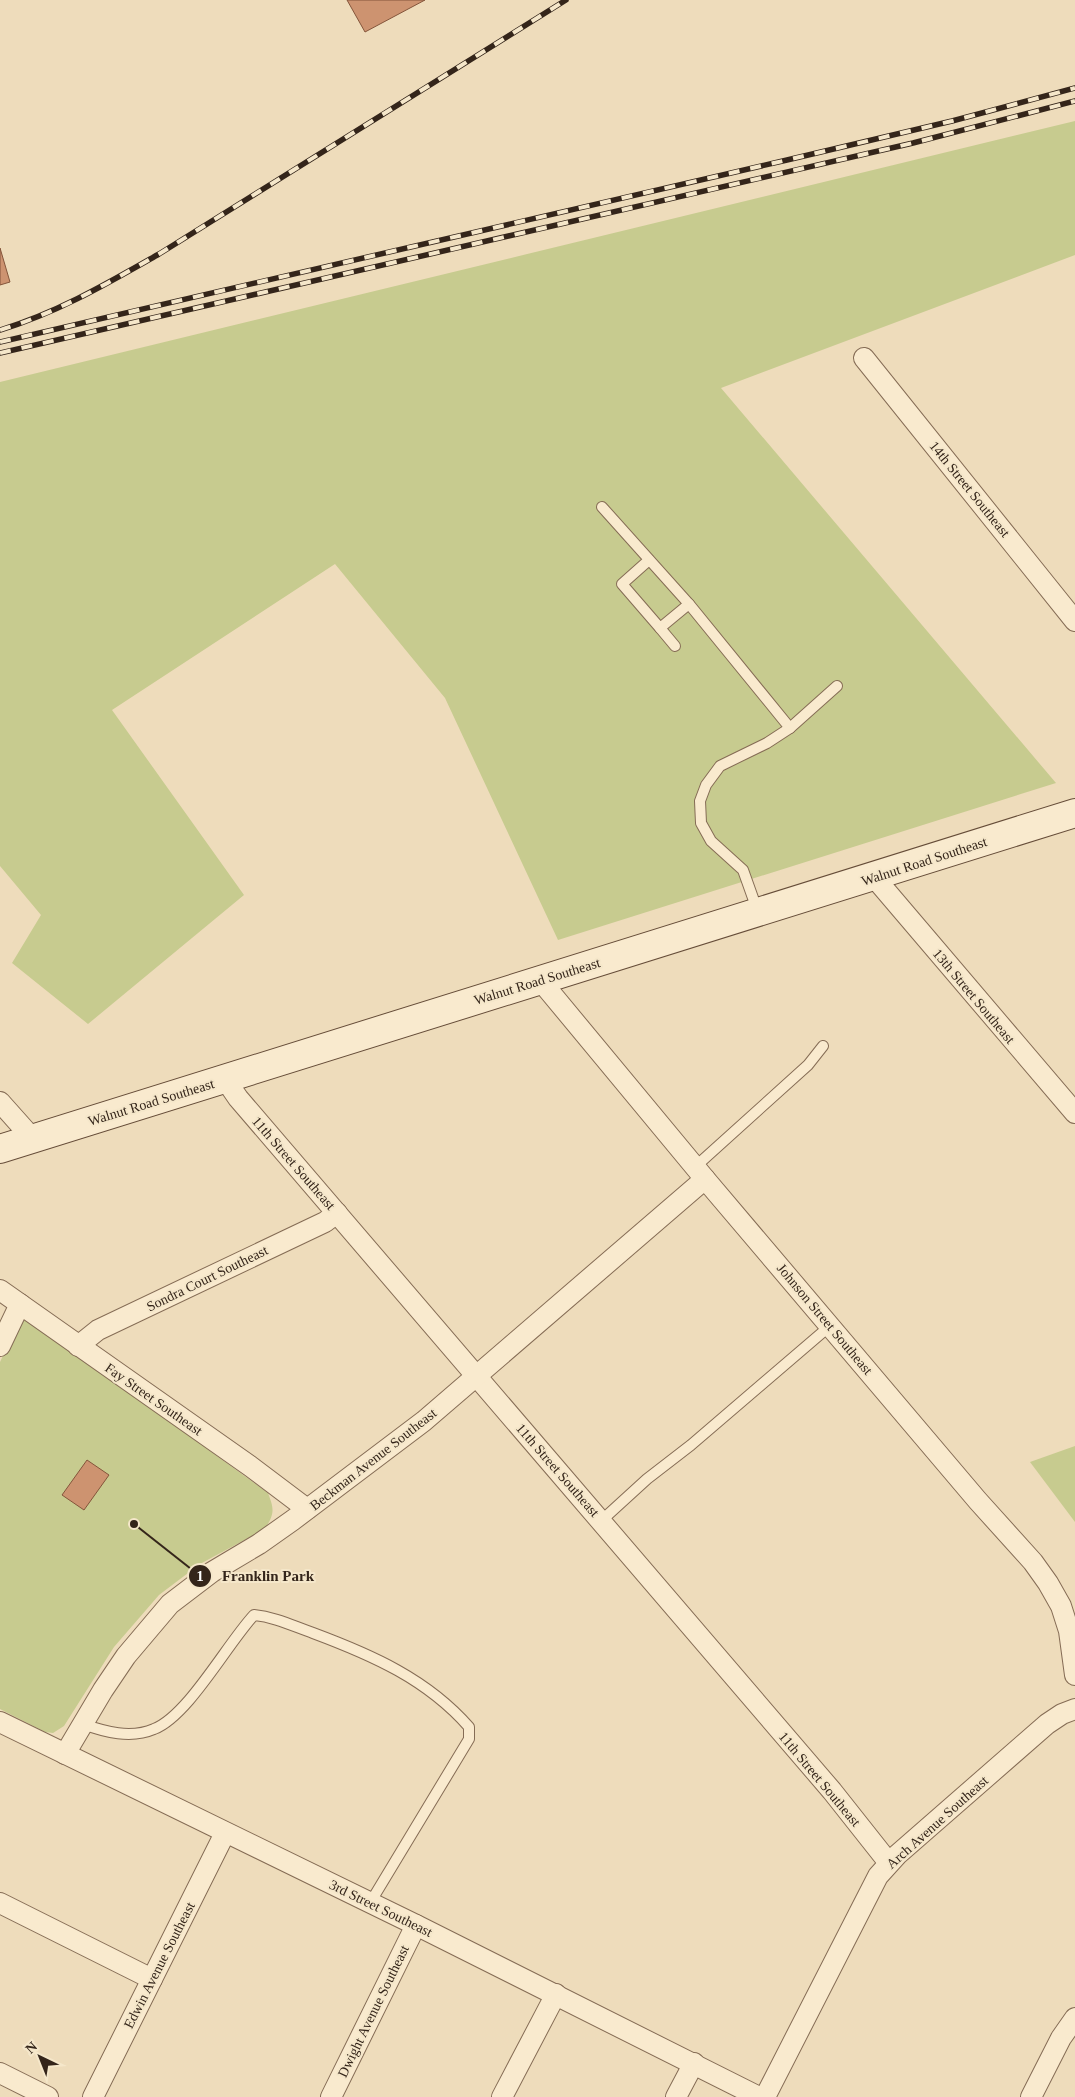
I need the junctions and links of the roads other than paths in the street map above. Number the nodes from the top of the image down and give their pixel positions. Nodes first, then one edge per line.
1 (864, 358) dead end
2 (602, 506) dead end
3 (649, 560) junction
4 (689, 604) junction
5 (1075, 621) edge
6 (660, 628) junction
7 (675, 646) dead end
8 (837, 686) dead end
9 (790, 728) junction
10 (1075, 814) edge
11 (874, 877) junction
12 (758, 913) junction
13 (540, 980) junction
14 (823, 1046) dead end
15 (225, 1079) junction
16 (0, 1102) edge
17 (1075, 1113) edge
18 (33, 1139) junction
19 (0, 1149) edge
20 (700, 1173) junction
21 (337, 1213) junction
22 (0, 1290) edge
23 (20, 1304) junction
24 (830, 1325) junction
25 (0, 1346) edge
26 (78, 1346) junction
27 (477, 1376) junction
28 (307, 1509) junction
29 (601, 1521) junction
30 (1075, 1675) edge
31 (1075, 1709) edge
32 (0, 1722) edge
33 (83, 1724) junction
34 (65, 1754) junction
35 (225, 1833) junction
36 (889, 1863) junction
37 (0, 1903) edge
38 (370, 1903) junction
39 (416, 1925) junction
40 (152, 1979) junction
41 (556, 1994) junction
42 (1075, 2018) edge
43 (694, 2063) junction
44 (0, 2073) edge
45 (48, 2097) edge
46 (92, 2097) edge
47 (331, 2097) edge
48 (502, 2097) edge
49 (676, 2097) edge
50 (759, 2097) edge
51 (765, 2097) edge
52 (1031, 2097) edge

1 - 5 street, 14th Street Southeast
2 - 3 lane
3 - 4 lane
3 - 6 lane
4 - 6 lane
4 - 9 lane
6 - 7 lane
8 - 9 lane
9 - 12 lane
10 - 11 main road, Walnut Road Southeast
11 - 12 main road, Walnut Road Southeast
11 - 17 street, 13th Street Southeast
12 - 13 main road, Walnut Road Southeast
13 - 15 main road, Walnut Road Southeast
13 - 20 street, Johnson Street Southeast
14 - 20 lane
15 - 18 main road, Walnut Road Southeast
15 - 21 street, 11th Street Southeast
16 - 18 street
18 - 19 main road, Walnut Road Southeast
20 - 24 street, Johnson Street Southeast
20 - 27 street, Beckman Avenue Southeast
21 - 26 street, Sondra Court Southeast
21 - 27 street, 11th Street Southeast
22 - 23 street, Fay Street Southeast
23 - 25 street
23 - 26 street, Fay Street Southeast
24 - 29 lane
24 - 30 street, Johnson Street Southeast
26 - 28 street, Fay Street Southeast
27 - 28 street, Beckman Avenue Southeast
27 - 29 street, 11th Street Southeast
28 - 33 street, Beckman Avenue Southeast
29 - 36 street, 11th Street Southeast
31 - 36 street, Arch Avenue Southeast
32 - 34 street, 3rd Street Southeast
33 - 34 street, Beckman Avenue Southeast
33 - 38 lane
34 - 35 street, 3rd Street Southeast
35 - 38 street, 3rd Street Southeast
35 - 40 street, Edwin Avenue Southeast
36 - 51 street, Arch Avenue Southeast
37 - 40 street
38 - 39 street, 3rd Street Southeast
39 - 41 street, 3rd Street Southeast
39 - 47 street, Dwight Avenue Southeast
40 - 46 street, Edwin Avenue Southeast
41 - 43 street, 3rd Street Southeast
41 - 48 street
42 - 52 street
43 - 49 street
43 - 50 street, 3rd Street Southeast
44 - 45 street

